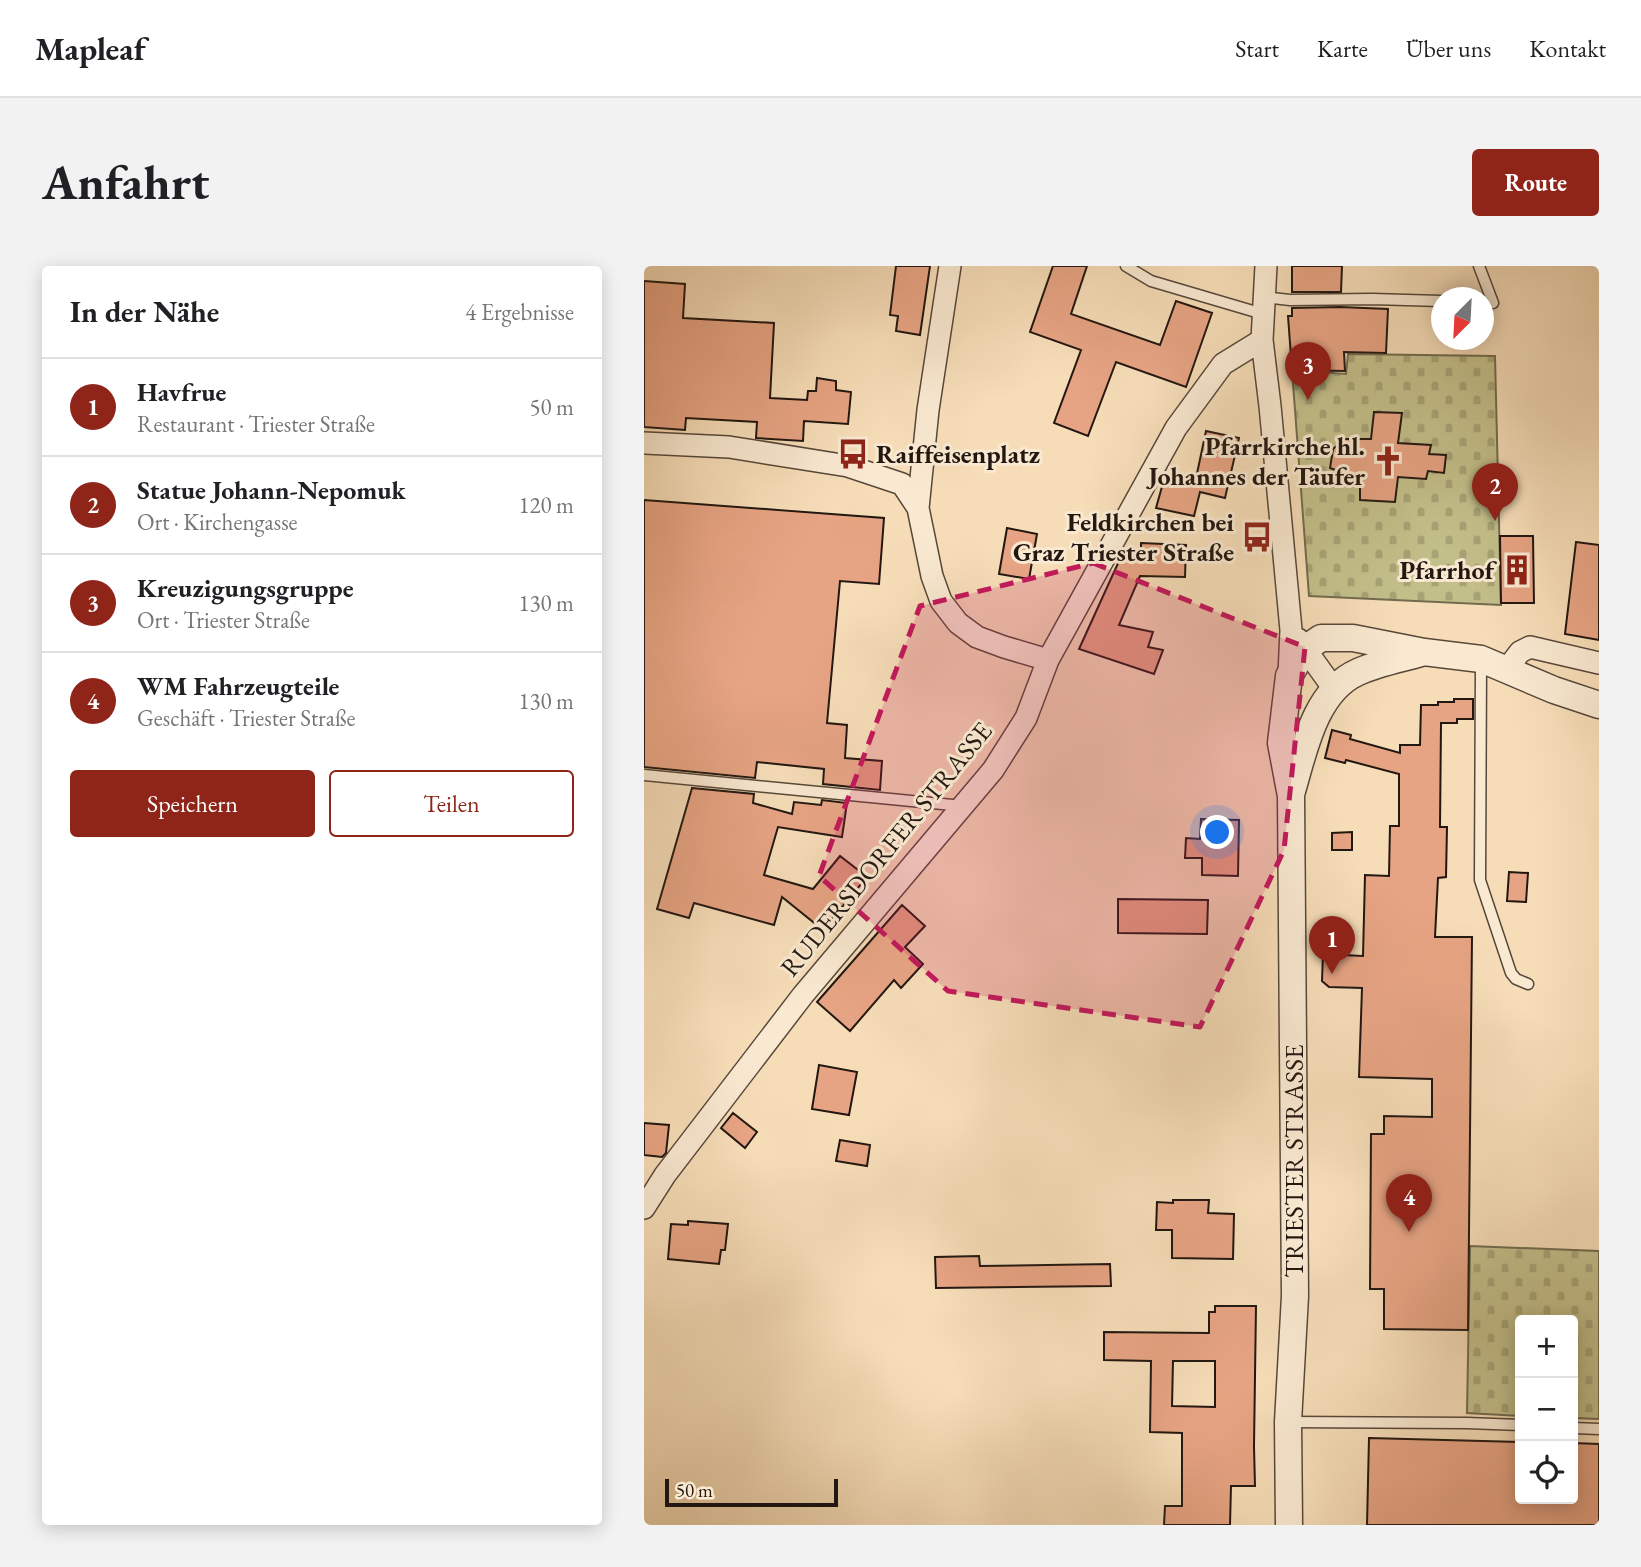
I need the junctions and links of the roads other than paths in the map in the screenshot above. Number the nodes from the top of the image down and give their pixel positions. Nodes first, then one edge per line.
1 (950, 266) edge
2 (1126, 266) edge
3 (1266, 266) edge
4 (1479, 266) edge
5 (1487, 287) edge
6 (1431, 302) edge
7 (1264, 305) junction
8 (1262, 340) junction
9 (644, 443) edge
10 (918, 508) junction
11 (1298, 640) junction
12 (1424, 652) junction
13 (1482, 659) junction
14 (1048, 660) junction
15 (1599, 663) edge
16 (1507, 669) junction
17 (1334, 689) junction
18 (1599, 705) edge
19 (644, 775) edge
20 (1291, 796) junction
21 (962, 806) junction
22 (1528, 985) dead end
23 (644, 1208) edge
24 (1288, 1422) junction
25 (1515, 1425) edge
26 (1578, 1428) edge
27 (1599, 1429) edge
28 (1289, 1525) edge

1 - 10 street
2 - 7 lane
3 - 7 street
4 - 5 lane
6 - 7 lane
7 - 8 street
8 - 11 street
8 - 14 street, RUDERSDORFER STRASSE
9 - 10 street
10 - 14 street
11 - 12 street
11 - 17 street
11 - 20 street
12 - 13 street
12 - 17 street
13 - 16 street
13 - 22 lane
14 - 21 street, RUDERSDORFER STRASSE
15 - 16 street
16 - 18 street
17 - 20 street
19 - 21 lane
20 - 24 street, TRIESTER STRASSE
21 - 23 street, RUDERSDORFER STRASSE
24 - 25 lane
24 - 28 street, TRIESTER STRASSE
26 - 27 lane

